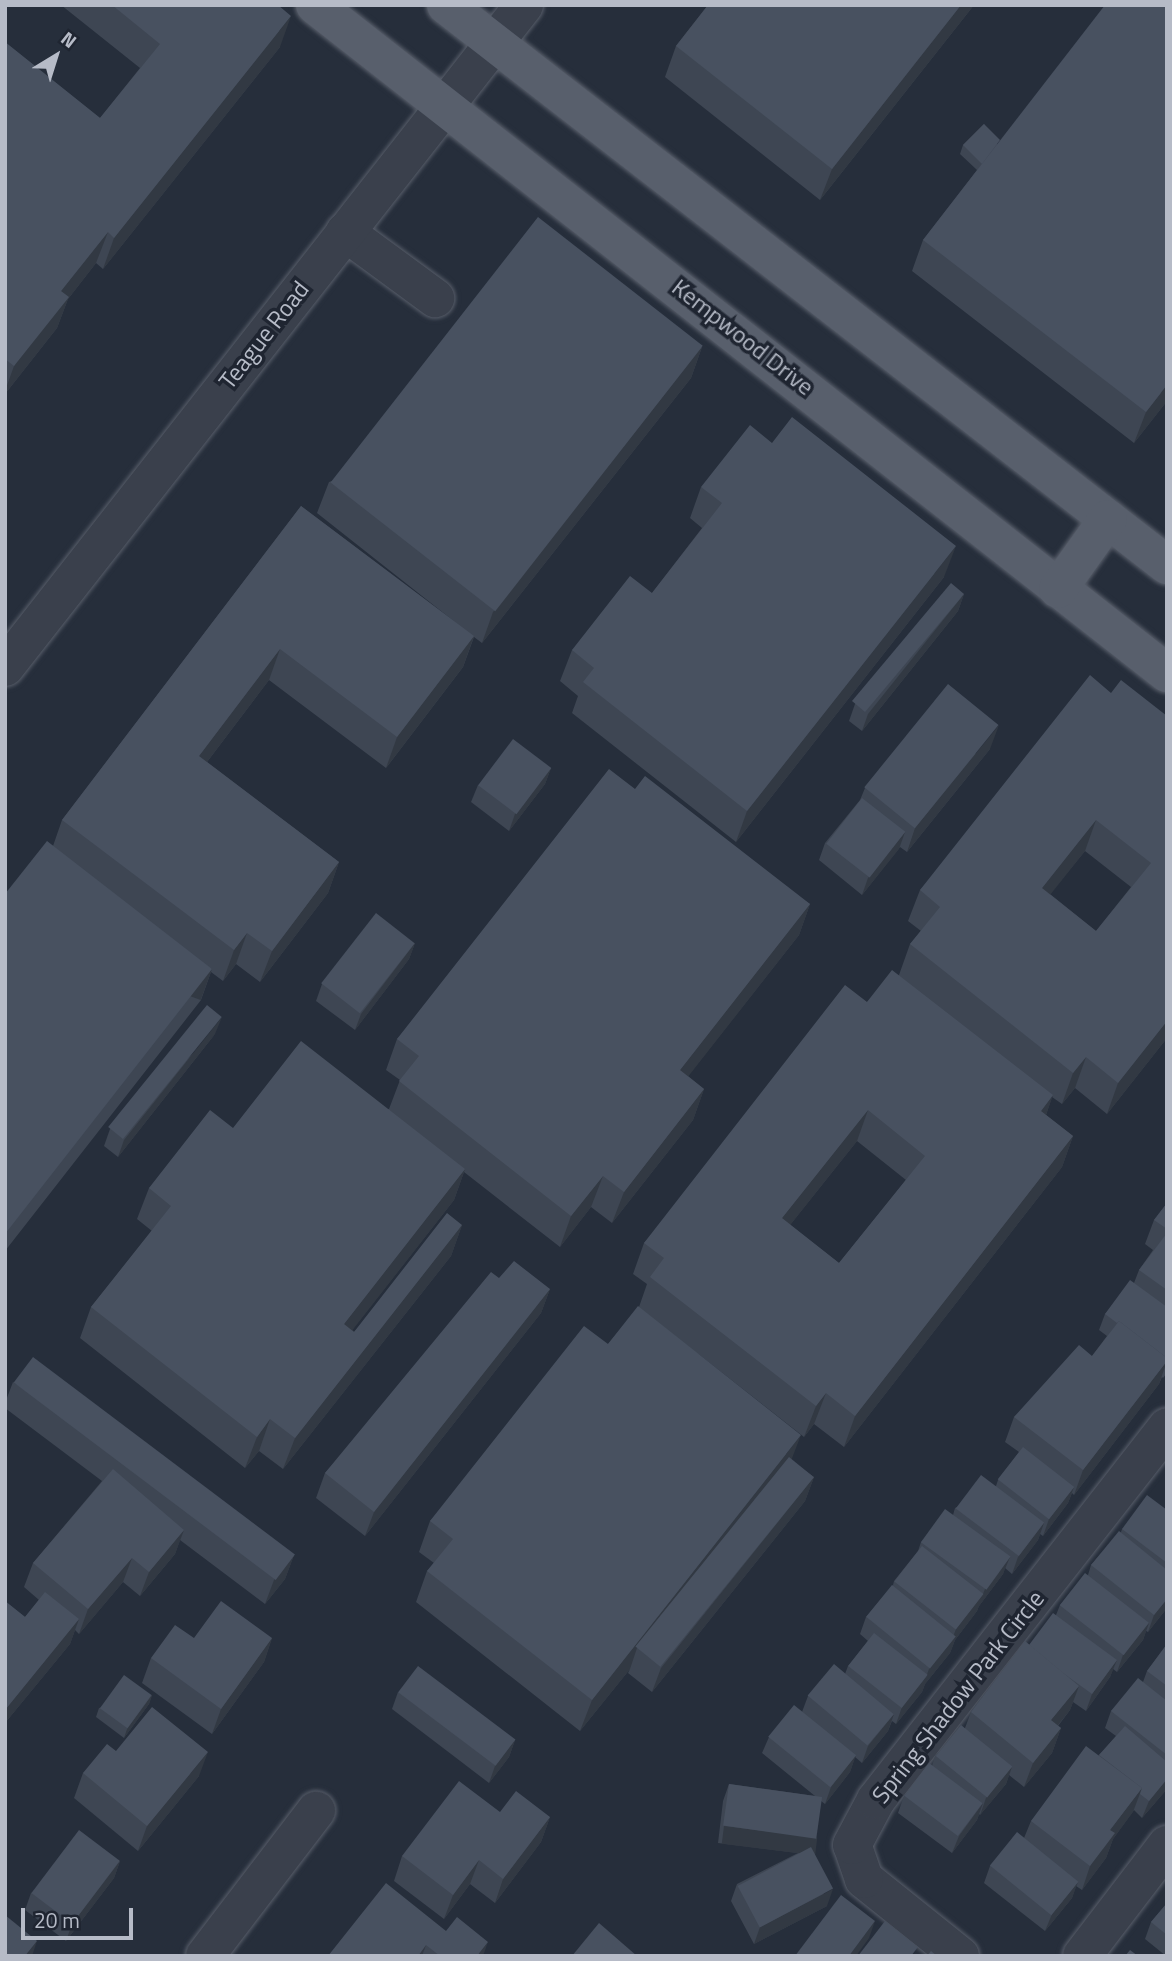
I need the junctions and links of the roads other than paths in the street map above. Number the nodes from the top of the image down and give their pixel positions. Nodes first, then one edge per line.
1 (315, 5) edge
2 (446, 5) edge
3 (524, 5) edge
4 (494, 46) junction
5 (443, 104) junction
6 (345, 232) junction
7 (435, 298) dead end
8 (1108, 519) junction
9 (1167, 565) edge
10 (1058, 589) junction
11 (5, 667) edge
12 (1167, 673) edge
13 (1159, 1453) edge
14 (316, 1811) dead end
15 (1167, 1845) edge
16 (205, 1956) edge
17 (960, 1956) edge
18 (1082, 1956) edge

1 - 5 main road, Kempwood Drive
2 - 4 main road
3 - 4 street, Teague Road
4 - 5 street, Teague Road
4 - 8 main road
5 - 6 street, Teague Road
5 - 10 main road, Kempwood Drive
6 - 7 street
6 - 11 street, Teague Road
8 - 9 main road
8 - 10 main road
10 - 12 main road, Kempwood Drive
13 - 17 street, Spring Shadow Park Circle
14 - 16 street
15 - 18 street

